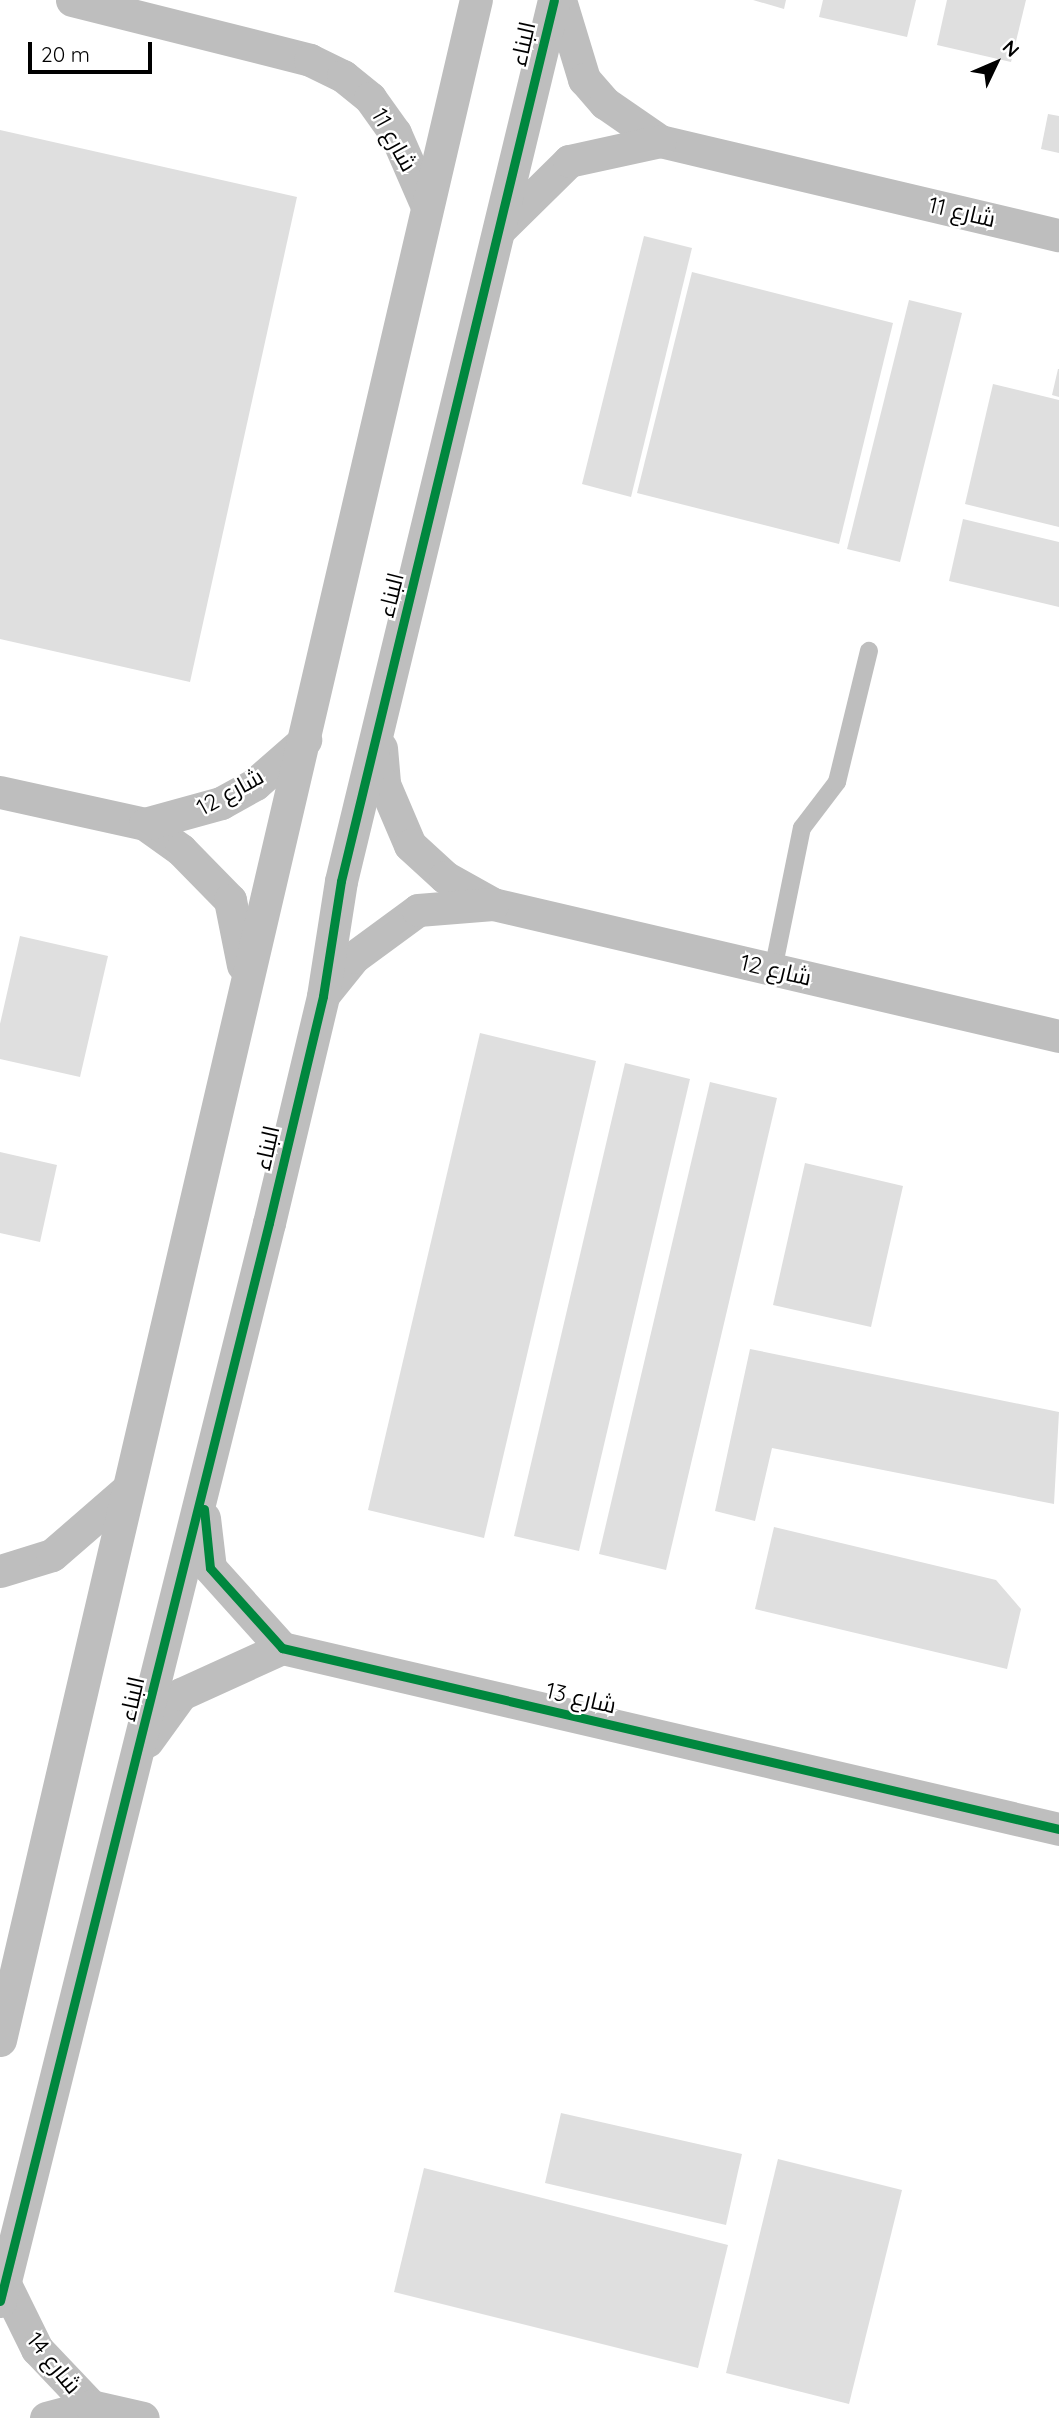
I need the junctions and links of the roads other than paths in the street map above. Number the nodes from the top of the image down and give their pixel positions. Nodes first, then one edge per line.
1 (72, 0) edge
2 (476, 0) edge
3 (554, 0) edge
4 (560, 0) edge
5 (660, 141) junction
6 (426, 204) junction
7 (498, 231) junction
8 (1059, 234) edge
9 (869, 651) dead end
10 (379, 728) junction
11 (305, 740) junction
12 (0, 792) edge
13 (145, 824) junction
14 (493, 904) junction
15 (773, 970) junction
16 (245, 980) junction
17 (323, 996) junction
18 (1059, 1036) edge
19 (203, 1484) junction
20 (126, 1491) junction
21 (0, 1571) edge
22 (282, 1648) junction
23 (140, 1751) junction
24 (1059, 1829) edge
25 (0, 2040) edge
26 (2, 2290) edge
27 (91, 2406) junction
28 (46, 2418) edge
29 (143, 2418) edge

1 - 6 street, شارع 11
2 - 6 street
3 - 7 street, البناء
4 - 5 street, شارع 11
5 - 7 street, شارع 11
5 - 8 street, شارع 11
6 - 11 street
7 - 10 street, البناء
9 - 15 lane
10 - 14 street, شارع 12
10 - 17 street, البناء
11 - 13 street, شارع 12
11 - 16 street
12 - 13 street, شارع 12
13 - 16 street, شارع 12
14 - 15 street, شارع 12
14 - 17 street, شارع 12
15 - 18 street, شارع 12
16 - 20 street
17 - 19 street, البناء
19 - 22 street
19 - 23 street, البناء
20 - 21 street
20 - 25 street
22 - 23 street
22 - 24 street, شارع 13
23 - 26 street, البناء
26 - 27 street, شارع 14
27 - 28 street, شارع 14
27 - 29 street, شارع 14

